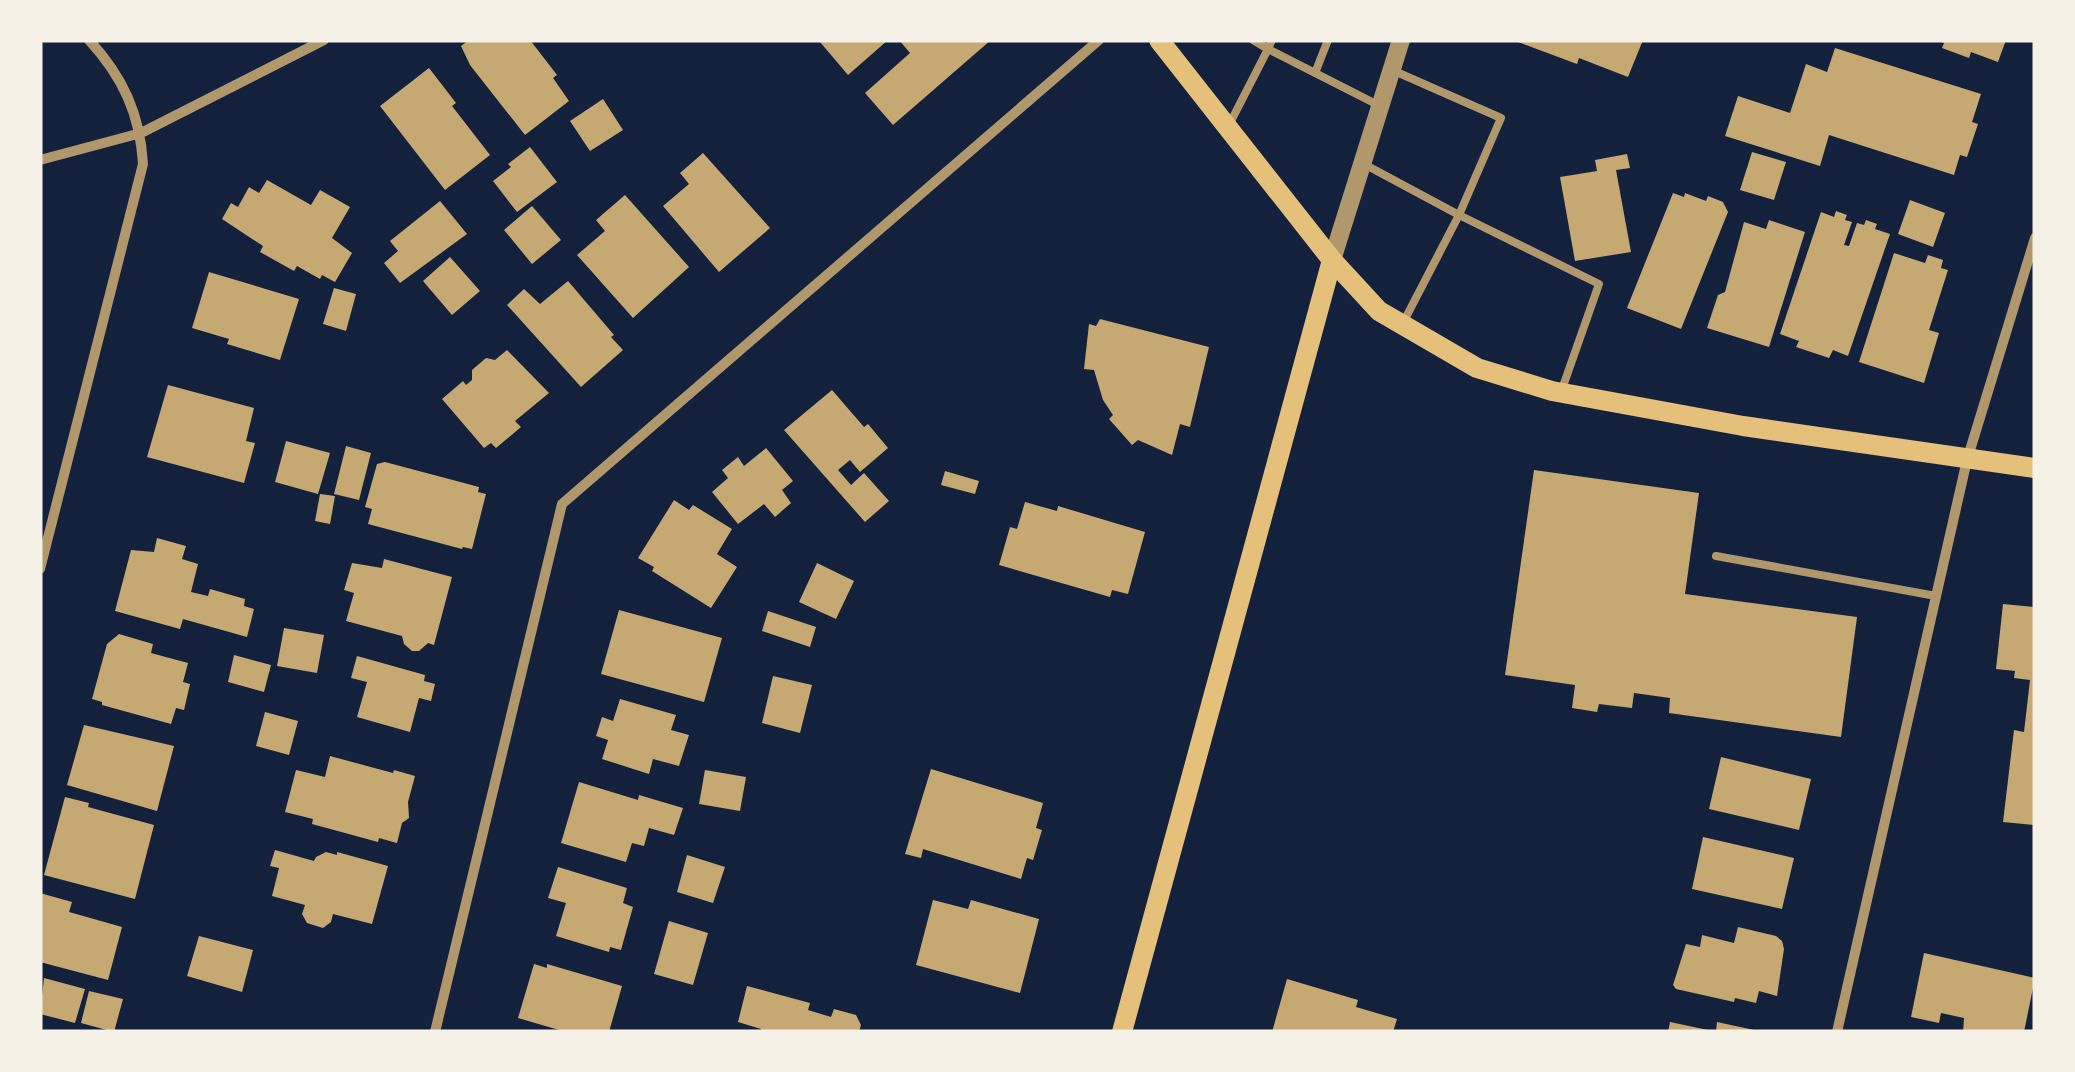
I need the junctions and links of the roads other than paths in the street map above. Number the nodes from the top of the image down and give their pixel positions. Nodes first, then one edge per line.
1 (90, 40) edge
2 (324, 40) edge
3 (1100, 40) edge
4 (1159, 40) edge
5 (1252, 40) edge
6 (1328, 40) edge
7 (1401, 40) edge
8 (1270, 45) edge
9 (1392, 70) junction
10 (1315, 73) junction
11 (1380, 106) junction
12 (1228, 127) junction
13 (141, 133) junction
14 (40, 160) edge
15 (1362, 163) junction
16 (1459, 215) junction
17 (2035, 238) edge
18 (1332, 260) junction
19 (1401, 326) junction
20 (1561, 392) junction
21 (1967, 460) junction
22 (2035, 468) edge
23 (1716, 556) dead end
24 (40, 569) edge
25 (1936, 596) junction
26 (435, 1032) edge
27 (1122, 1032) edge
28 (1837, 1032) edge

1 - 13 street
2 - 13 street
3 - 26 street
4 - 12 main road
5 - 8 lane
6 - 10 lane
7 - 9 street
8 - 10 lane
8 - 12 lane
9 - 11 street
9 - 16 lane
10 - 11 lane
11 - 15 street
12 - 18 main road
13 - 14 street
13 - 24 street
15 - 16 lane
15 - 18 street
16 - 19 lane
16 - 20 lane
17 - 21 street
18 - 19 main road
18 - 27 main road
19 - 20 main road
20 - 21 main road
21 - 22 main road
21 - 25 street
23 - 25 lane
25 - 28 street

